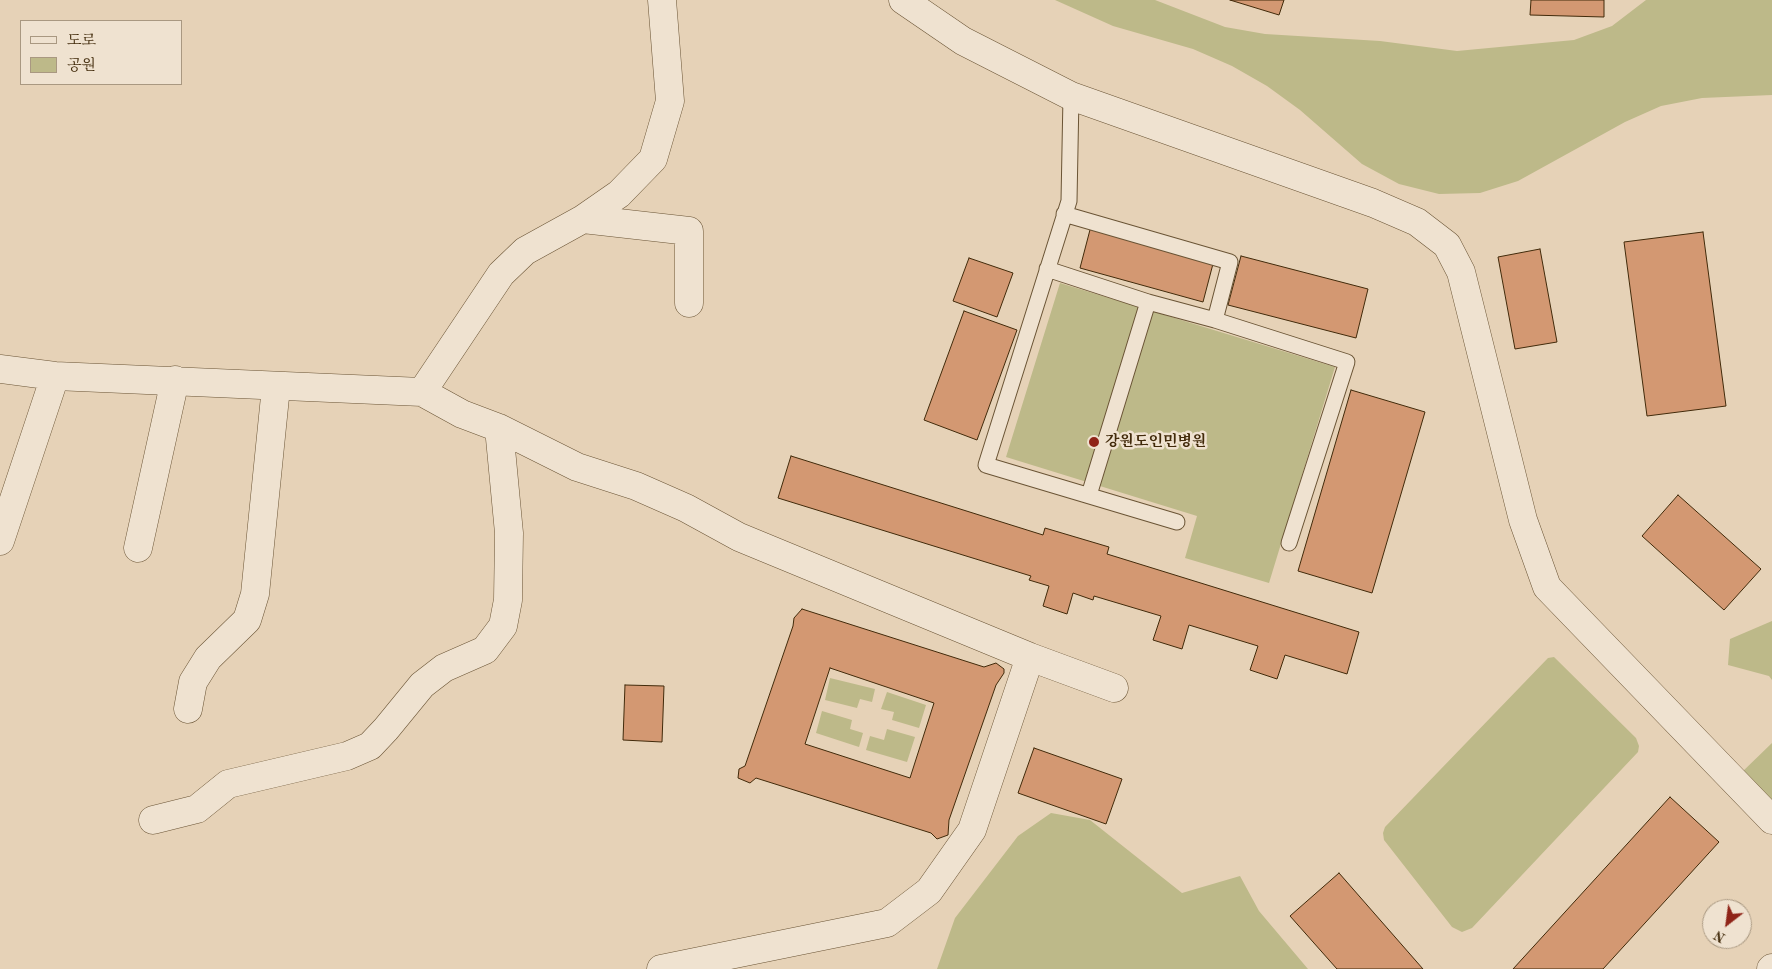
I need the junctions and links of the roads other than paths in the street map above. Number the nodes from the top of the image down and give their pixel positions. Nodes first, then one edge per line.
1 (662, 0) edge
2 (902, 0) edge
3 (1071, 96) junction
4 (1064, 214) junction
5 (582, 219) junction
6 (1047, 269) junction
7 (1148, 302) junction
8 (689, 303) dead end
9 (1215, 320) junction
10 (0, 369) edge
11 (55, 376) junction
12 (175, 380) junction
13 (276, 387) junction
14 (422, 392) junction
15 (499, 428) junction
16 (1089, 495) junction
17 (1177, 522) dead end
18 (0, 541) edge
19 (1290, 542) dead end
20 (138, 548) dead end
21 (1030, 657) junction
22 (1114, 688) dead end
23 (188, 709) dead end
24 (153, 820) dead end
25 (1772, 820) edge
26 (660, 969) edge

1 - 5 street
2 - 3 street
3 - 4 lane
3 - 25 street
4 - 6 lane
4 - 9 lane
5 - 8 street
5 - 14 street
6 - 7 lane
6 - 16 lane
7 - 9 lane
7 - 16 lane
9 - 19 lane
10 - 11 street
11 - 12 street
11 - 18 street
12 - 13 street
12 - 20 street
13 - 14 street
13 - 23 street
14 - 15 street
15 - 21 street
15 - 24 street
16 - 17 lane
21 - 22 street
21 - 26 street

